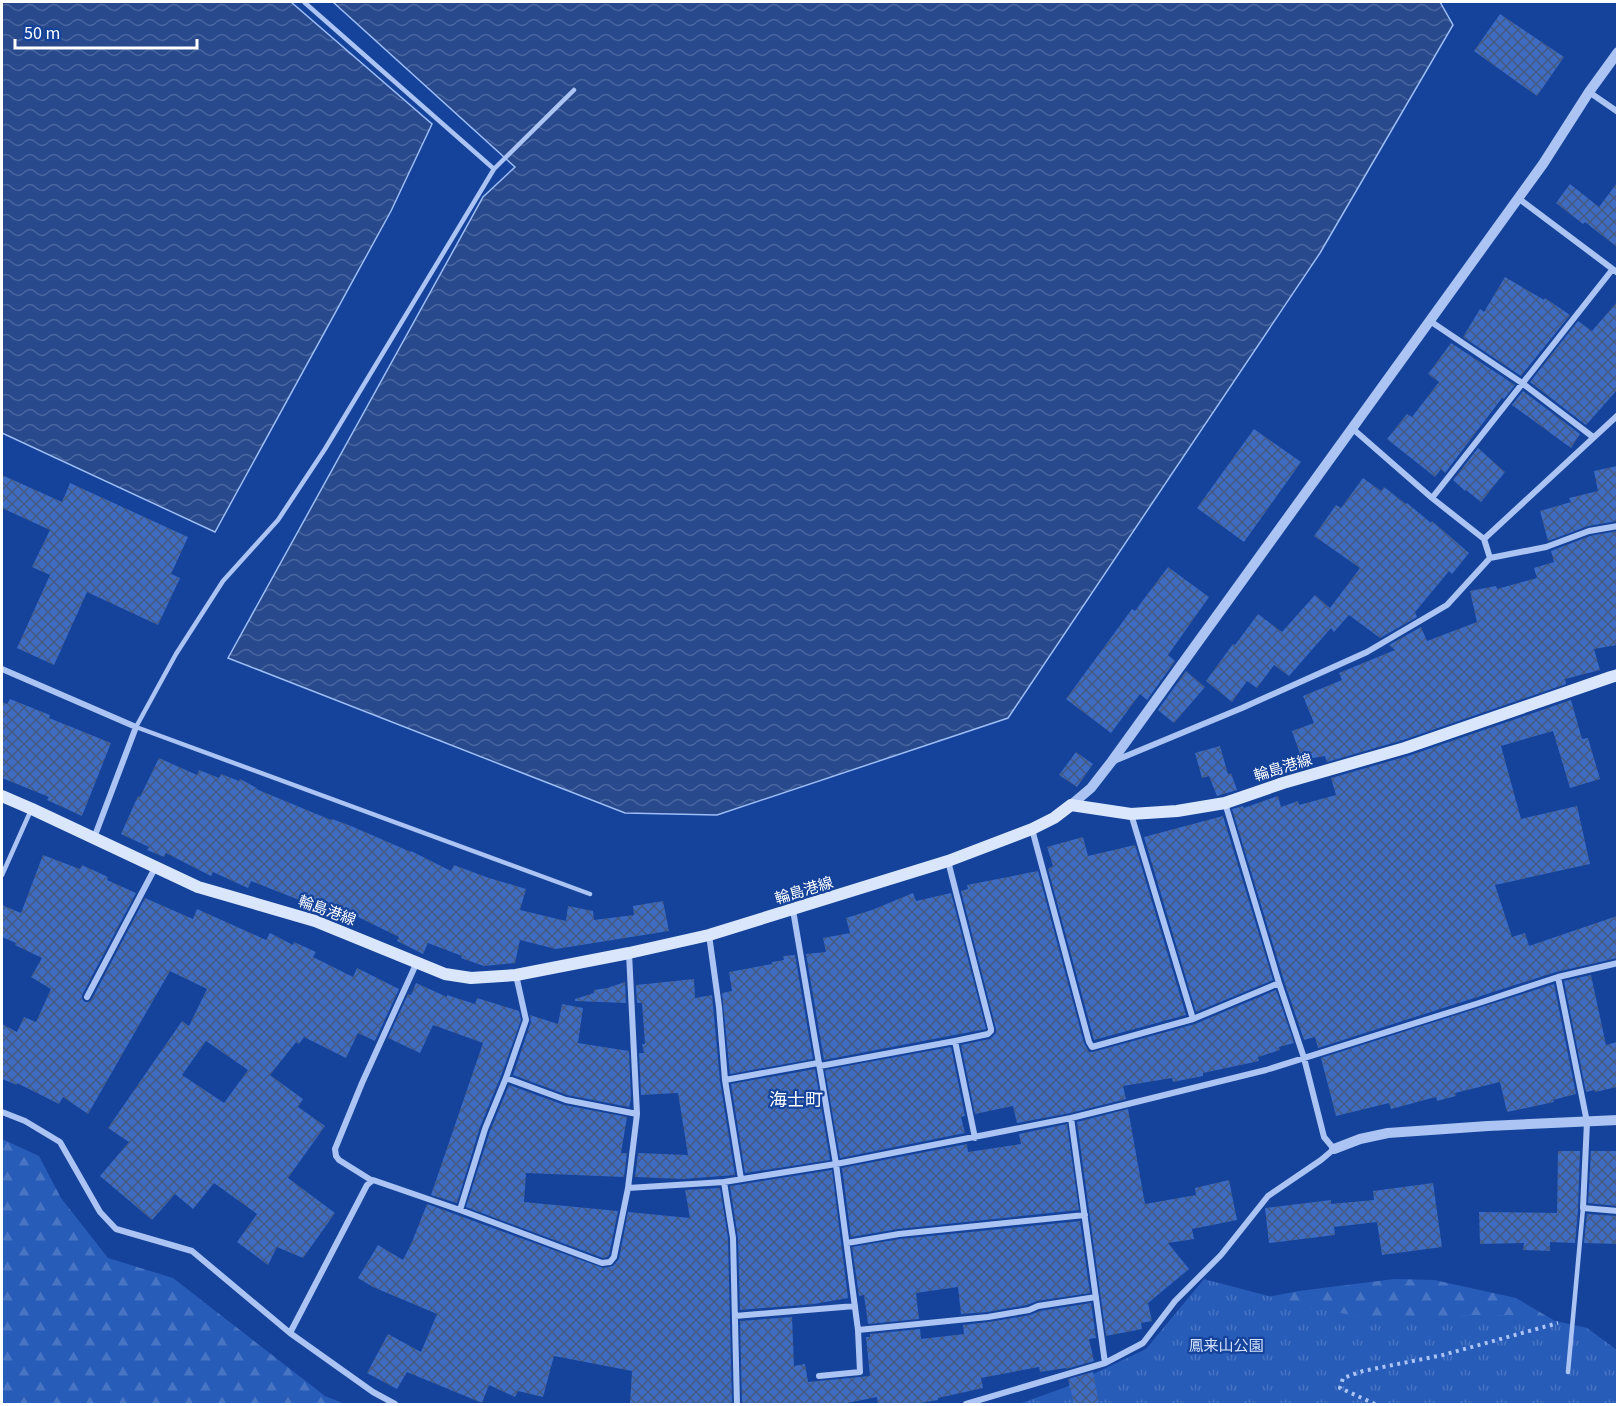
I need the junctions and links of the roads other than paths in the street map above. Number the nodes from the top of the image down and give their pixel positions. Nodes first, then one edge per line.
1 (304, 2) edge
2 (1617, 52) edge
3 (574, 90) dead end
4 (1589, 92) junction
5 (1617, 112) edge
6 (494, 170) junction
7 (1518, 198) junction
8 (1615, 271) edge
9 (1430, 321) junction
10 (1522, 383) junction
11 (1617, 414) edge
12 (1353, 429) junction
13 (1593, 437) junction
14 (1432, 498) junction
15 (1617, 526) edge
16 (1484, 540) junction
17 (1490, 558) junction
18 (2, 669) edge
19 (1617, 675) edge
20 (136, 727) junction
21 (1112, 761) junction
22 (2, 796) edge
23 (1225, 803) junction
24 (1071, 805) junction
25 (32, 809) junction
26 (1131, 814) junction
27 (1032, 828) junction
28 (94, 838) junction
29 (948, 861) junction
30 (154, 868) junction
31 (2, 875) edge
32 (590, 894) dead end
33 (793, 910) junction
34 (709, 935) junction
35 (629, 953) junction
36 (417, 962) junction
37 (1617, 963) edge
38 (516, 975) junction
39 (1558, 977) junction
40 (1279, 982) junction
41 (87, 998) dead end
42 (1193, 1018) junction
43 (955, 1041) junction
44 (1304, 1058) junction
45 (819, 1064) junction
46 (506, 1078) junction
47 (725, 1080) junction
48 (2, 1113) edge
49 (637, 1114) junction
50 (1071, 1118) junction
51 (1617, 1120) edge
52 (1587, 1122) junction
53 (975, 1138) junction
54 (1334, 1149) junction
55 (836, 1164) junction
56 (741, 1179) junction
57 (371, 1180) junction
58 (724, 1182) junction
59 (628, 1188) junction
60 (1583, 1208) junction
61 (460, 1210) junction
62 (1617, 1211) edge
63 (1085, 1215) junction
64 (847, 1243) junction
65 (1096, 1297) junction
66 (855, 1306) junction
67 (735, 1316) junction
68 (858, 1330) junction
69 (290, 1333) junction
70 (1106, 1363) junction
71 (1568, 1372) dead end
72 (819, 1376) dead end
73 (395, 1404) edge
74 (737, 1404) edge
75 (966, 1404) edge

1 - 6 lane
2 - 4 street
3 - 6 lane
4 - 5 street
4 - 7 street
6 - 20 lane
7 - 8 street
7 - 9 street
8 - 10 street
9 - 10 street
9 - 12 street
10 - 13 street
10 - 14 street
11 - 13 street
12 - 14 street
12 - 21 street
13 - 16 street
14 - 16 street
15 - 17 street
16 - 17 street
17 - 21 street
18 - 20 street
19 - 23 main road, 輪島港線
20 - 28 street
20 - 32 lane
21 - 24 street
22 - 25 main road, 輪島港線
23 - 26 main road, 輪島港線
23 - 40 street
24 - 26 main road, 輪島港線
24 - 27 main road, 輪島港線
25 - 28 main road, 輪島港線
25 - 31 lane
26 - 42 street
27 - 29 main road, 輪島港線
27 - 42 street
28 - 30 main road, 輪島港線
29 - 33 main road, 輪島港線
29 - 43 street
30 - 36 main road, 輪島港線
30 - 41 street
33 - 34 main road, 輪島港線
33 - 45 street
34 - 35 main road, 輪島港線
34 - 47 street
35 - 38 main road, 輪島港線
35 - 49 street
36 - 38 main road, 輪島港線
36 - 57 street
37 - 39 street
38 - 46 street
39 - 44 street
39 - 52 street
40 - 42 street
40 - 44 street
43 - 45 street
43 - 53 street
44 - 50 street
44 - 54 street
45 - 47 street
45 - 55 street
46 - 49 street
46 - 61 street
47 - 56 street
48 - 69 street
49 - 59 street
50 - 53 street
50 - 63 street
51 - 52 street
52 - 54 street
52 - 60 street
53 - 55 street
54 - 70 street
55 - 56 street
55 - 64 street
56 - 58 street
57 - 61 street
57 - 69 street
58 - 59 street
58 - 67 street
59 - 61 street
60 - 62 street
60 - 71 lane
63 - 64 street
63 - 65 street
64 - 66 street
65 - 68 street
65 - 70 street
66 - 67 street
66 - 68 street
67 - 74 street
68 - 72 street
69 - 73 street
70 - 75 street

